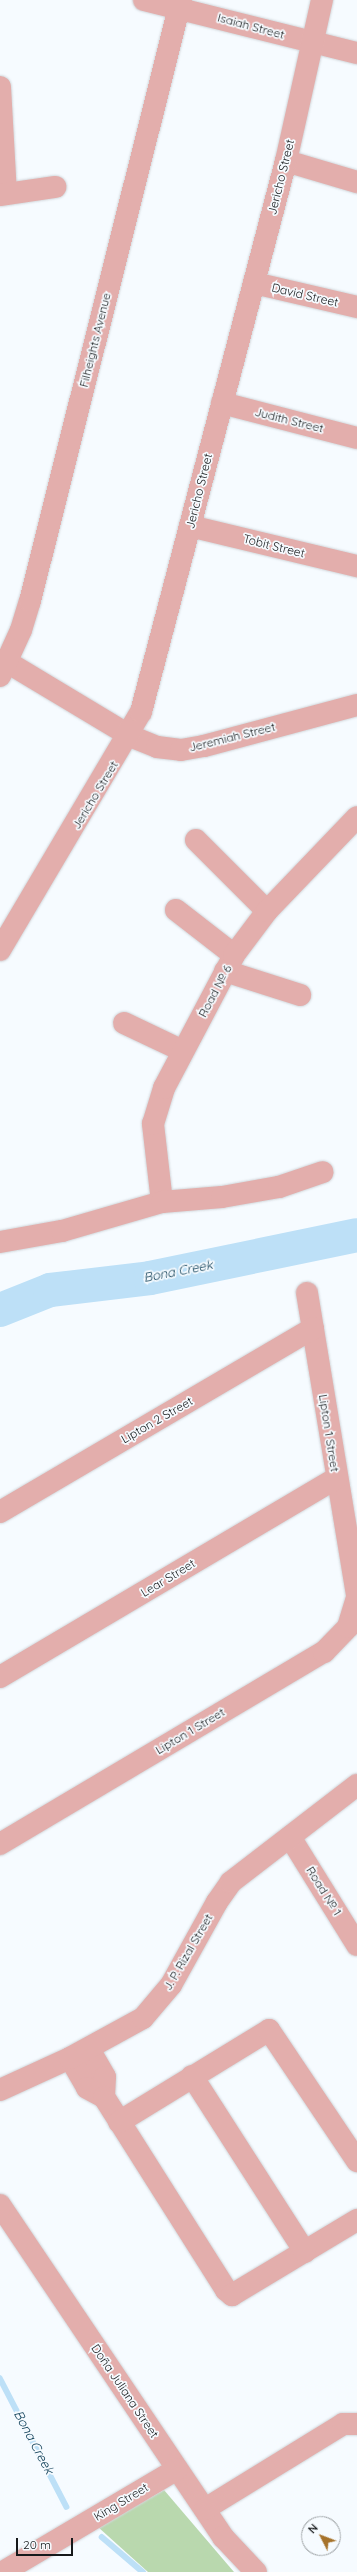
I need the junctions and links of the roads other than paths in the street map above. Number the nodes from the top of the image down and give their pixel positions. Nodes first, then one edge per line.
1 (144, 0) edge
2 (322, 0) edge
3 (180, 3) edge
4 (313, 43) junction
5 (357, 52) edge
6 (0, 87) edge
7 (286, 161) junction
8 (357, 182) edge
9 (55, 186) dead end
10 (3, 194) edge
11 (254, 283) junction
12 (357, 307) edge
13 (222, 403) junction
14 (357, 438) edge
15 (190, 526) junction
16 (357, 566) edge
17 (4, 669) edge
18 (357, 705) edge
19 (130, 736) junction
20 (357, 817) edge
21 (196, 840) dead end
22 (176, 910) dead end
23 (267, 911) junction
24 (0, 950) edge
25 (229, 963) junction
26 (300, 995) dead end
27 (124, 1023) dead end
28 (183, 1051) junction
29 (323, 1172) dead end
30 (162, 1202) junction
31 (0, 1242) edge
32 (307, 1294) dead end
33 (313, 1328) junction
34 (336, 1478) junction
35 (0, 1512) edge
36 (357, 1597) edge
37 (0, 1677) edge
38 (357, 1785) edge
39 (290, 1837) junction
40 (0, 1844) edge
41 (357, 1945) edge
42 (80, 2054) junction
43 (192, 2076) junction
44 (0, 2090) edge
45 (119, 2122) junction
46 (357, 2161) edge
47 (0, 2205) edge
48 (357, 2220) edge
49 (305, 2252) junction
50 (357, 2424) edge
51 (177, 2469) junction
52 (204, 2509) junction
53 (2, 2572) edge
54 (256, 2572) edge

1 - 3 street, Isaiah Street
2 - 4 street, Jericho Street
3 - 4 street, Isaiah Street
3 - 17 street, Filheights Avenue
4 - 5 street, Isaiah Street
4 - 7 street, Jericho Street
6 - 10 street
7 - 8 street
7 - 11 street, Jericho Street
9 - 10 street
11 - 12 street, David Street
11 - 13 street, Jericho Street
13 - 14 street, Judith Street
13 - 15 street, Jericho Street
15 - 16 street, Tobit Street
15 - 19 street, Jericho Street
17 - 19 street, Jeremiah Street
18 - 19 street, Jeremiah Street
19 - 24 street, Jericho Street
20 - 23 street, Road № 6
21 - 23 street
22 - 25 street
23 - 25 street, Road № 6
25 - 26 street
25 - 28 street, Road № 6
27 - 28 street
28 - 30 street, Road № 6
29 - 30 street
30 - 31 street
32 - 33 street, Lipton 1 Street
33 - 34 street, Lipton 1 Street
33 - 35 street, Lipton 2 Street
34 - 36 street, Lipton 1 Street
34 - 37 street, Lear Street
36 - 40 street, Lipton 1 Street
38 - 39 street, J. P. Rizal Street
39 - 41 street, Road № 1
39 - 42 street, J. P. Rizal Street
42 - 44 street, J. P. Rizal Street
42 - 45 street
43 - 45 street
43 - 46 street
43 - 49 street
45 - 49 street
47 - 51 street, Doña Juliana Street
48 - 49 street
50 - 52 street
51 - 52 street, Doña Juliana Street
51 - 53 street, King Street
52 - 54 street, Doña Juliana Street

